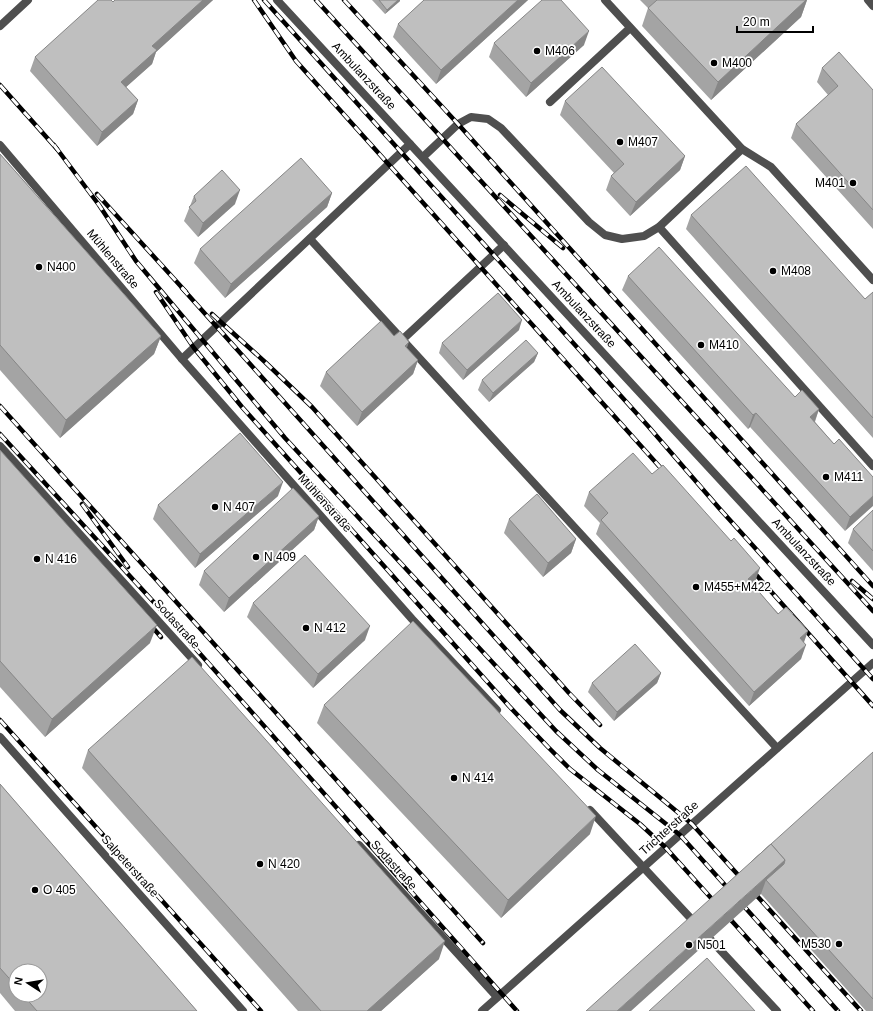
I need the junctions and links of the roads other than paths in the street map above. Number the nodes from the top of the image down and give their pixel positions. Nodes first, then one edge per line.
1 (28, 0) edge
2 (277, 0) edge
3 (605, 0) edge
4 (868, 0) edge
5 (873, 6) edge
6 (0, 26) edge
7 (630, 28) junction
8 (550, 102) dead end
9 (410, 144) junction
10 (0, 145) edge
11 (742, 149) junction
12 (422, 157) junction
13 (659, 227) junction
14 (310, 239) junction
15 (504, 245) junction
16 (873, 280) edge
17 (402, 340) junction
18 (182, 359) junction
19 (0, 446) edge
20 (873, 466) edge
21 (873, 645) edge
22 (873, 663) edge
23 (203, 671) edge
24 (503, 717) edge
25 (0, 737) edge
26 (777, 748) junction
27 (584, 804) edge
28 (353, 837) edge
29 (643, 867) junction
30 (497, 997) junction
31 (243, 1011) edge
32 (482, 1011) edge
33 (777, 1011) edge

1 - 6 street
2 - 9 street, Ambulanzstraße
3 - 7 street
4 - 5 street
7 - 8 street
7 - 11 street
9 - 12 street, Ambulanzstraße
9 - 14 street
10 - 18 street, Mühlenstraße
11 - 13 street
11 - 16 street
12 - 13 street
12 - 15 street, Ambulanzstraße
13 - 20 street
14 - 17 street
14 - 18 street
15 - 17 street
15 - 21 street, Ambulanzstraße
17 - 26 street
18 - 24 street, Mühlenstraße
19 - 23 street, Sodastraße
22 - 26 street, Trichterstraße
25 - 31 street, Salpeterstraße
26 - 29 street, Trichterstraße
27 - 29 street
28 - 30 street, Sodastraße
29 - 30 street, Trichterstraße
29 - 33 street
30 - 32 street, Trichterstraße

